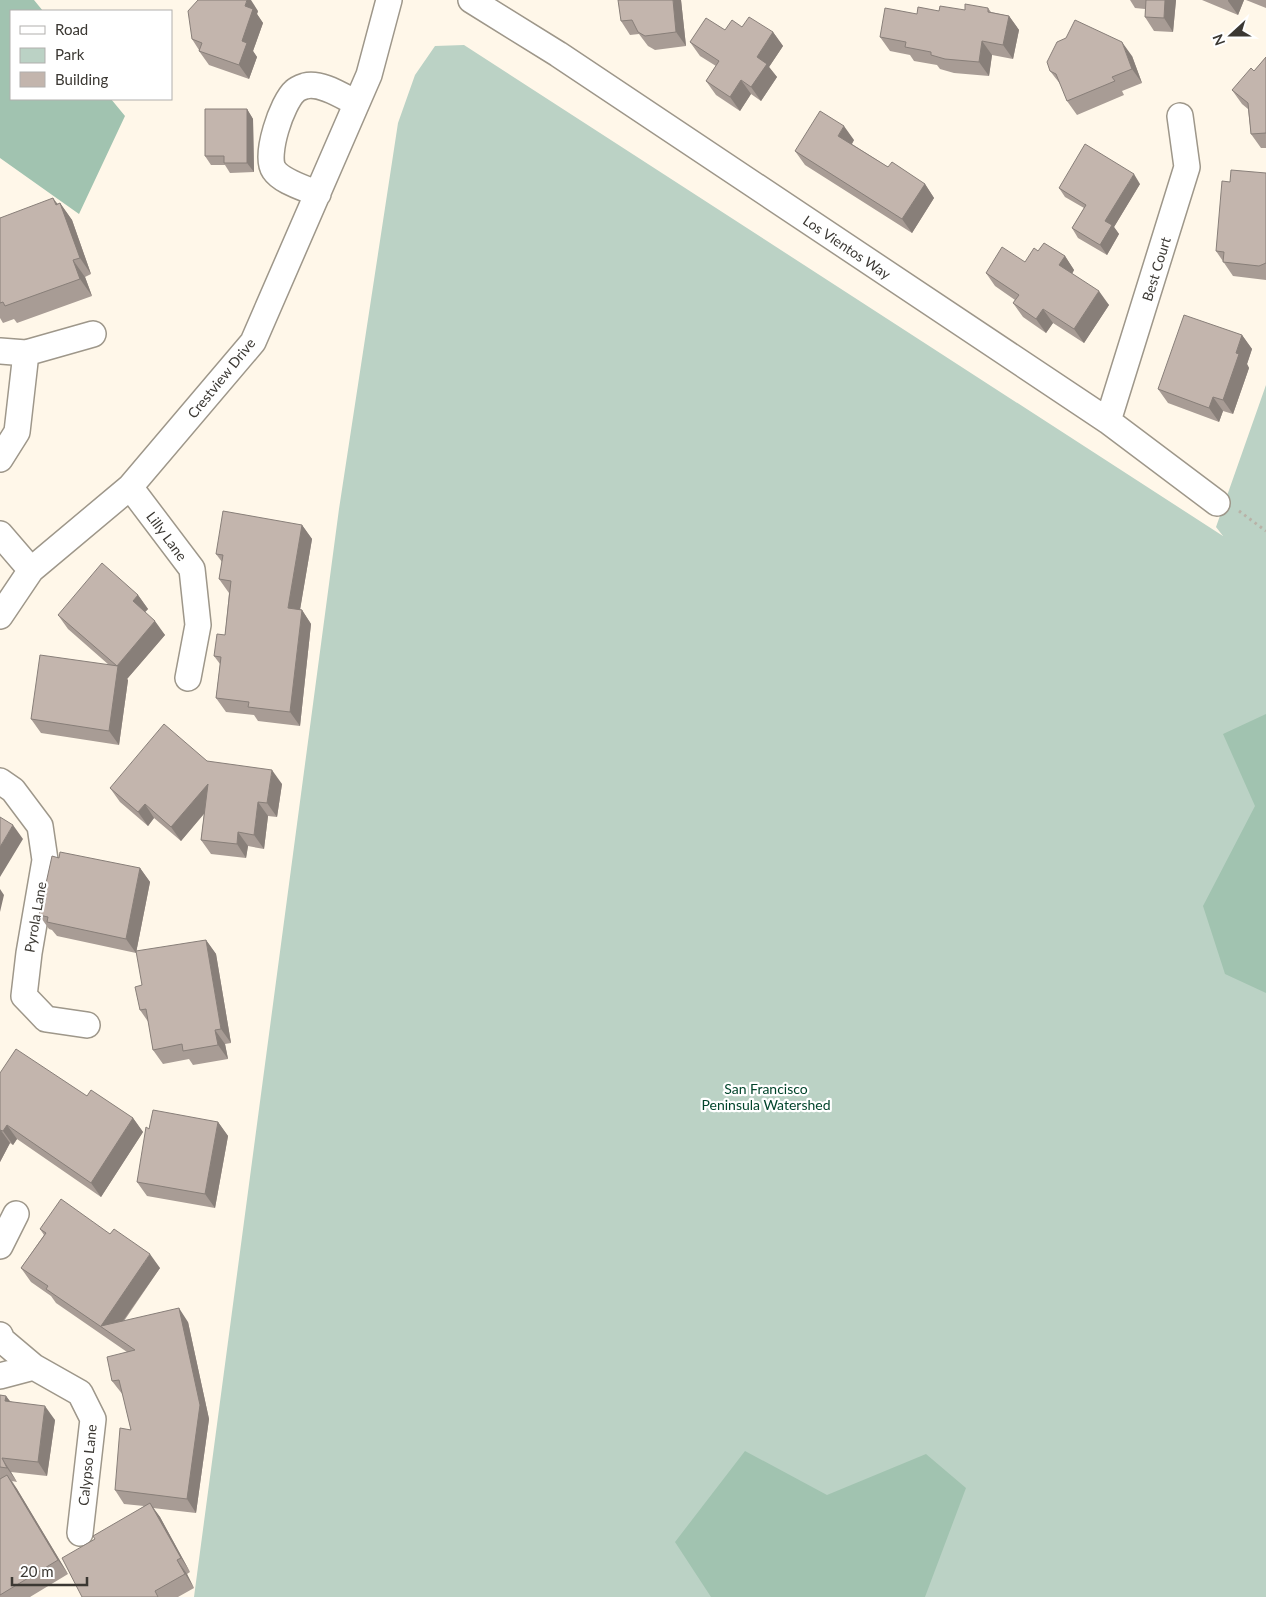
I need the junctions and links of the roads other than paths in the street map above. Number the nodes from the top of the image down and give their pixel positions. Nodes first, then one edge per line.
1 (389, 0) edge
2 (471, 0) edge
3 (356, 102) junction
4 (1180, 116) dead end
5 (318, 194) junction
6 (93, 334) dead end
7 (0, 351) edge
8 (26, 353) junction
9 (1108, 421) junction
10 (0, 459) edge
11 (130, 487) junction
12 (1217, 503) road end
13 (0, 534) edge
14 (31, 570) junction
15 (0, 616) edge
16 (188, 678) dead end
17 (0, 781) edge
18 (87, 1025) dead end
19 (16, 1214) dead end
20 (0, 1246) edge
21 (0, 1336) edge
22 (34, 1367) junction
23 (0, 1376) edge
24 (80, 1533) dead end

1 - 3 street, Crestview Drive
2 - 9 street, Los Vientos Way
3 - 5 street, Crestview Drive
3 - 5 street
4 - 9 street, Best Court
5 - 11 street, Crestview Drive
6 - 8 street
7 - 8 street
8 - 10 street
9 - 12 street, Los Vientos Way
11 - 14 street, Crestview Drive
11 - 16 street, Lilly Lane
13 - 14 street
14 - 15 street, Crestview Drive
17 - 18 street, Pyrola Lane
19 - 20 street
21 - 22 street, Calypso Lane
22 - 23 street
22 - 24 street, Calypso Lane

